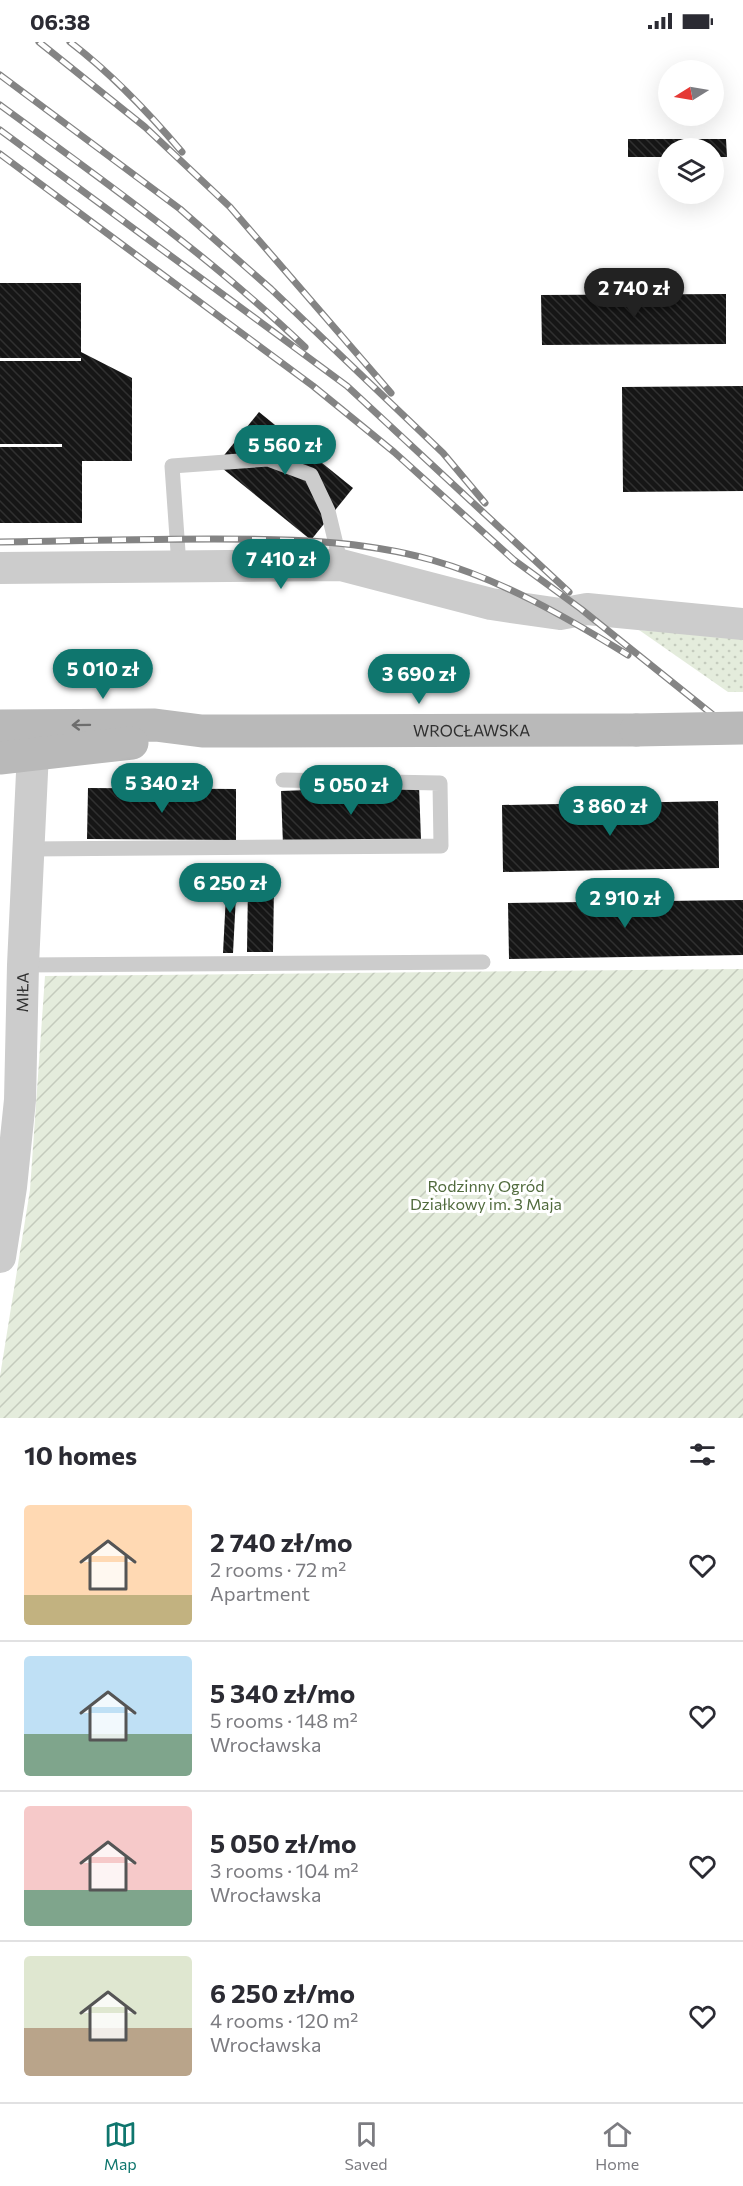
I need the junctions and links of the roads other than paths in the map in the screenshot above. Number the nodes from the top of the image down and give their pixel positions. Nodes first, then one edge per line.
1 (341, 565) junction
2 (179, 566) junction
3 (0, 568) edge
4 (743, 624) edge
5 (0, 726) edge
6 (743, 728) edge
7 (34, 740) junction
8 (0, 758) edge
9 (283, 780) dead end
10 (29, 849) junction
11 (483, 962) dead end
12 (23, 965) junction
13 (10, 1112) edge
14 (0, 1257) edge

1 - 2 street
1 - 2 lane
1 - 4 street
2 - 3 street
5 - 7 main road, WROCŁAWSKA
6 - 7 main road, WROCŁAWSKA, bridge
7 - 8 main road, WROCŁAWSKA
7 - 10 street, MIŁA
9 - 10 lane
10 - 12 street, MIŁA
11 - 12 lane
12 - 13 street, MIŁA
13 - 14 street, MIŁA

